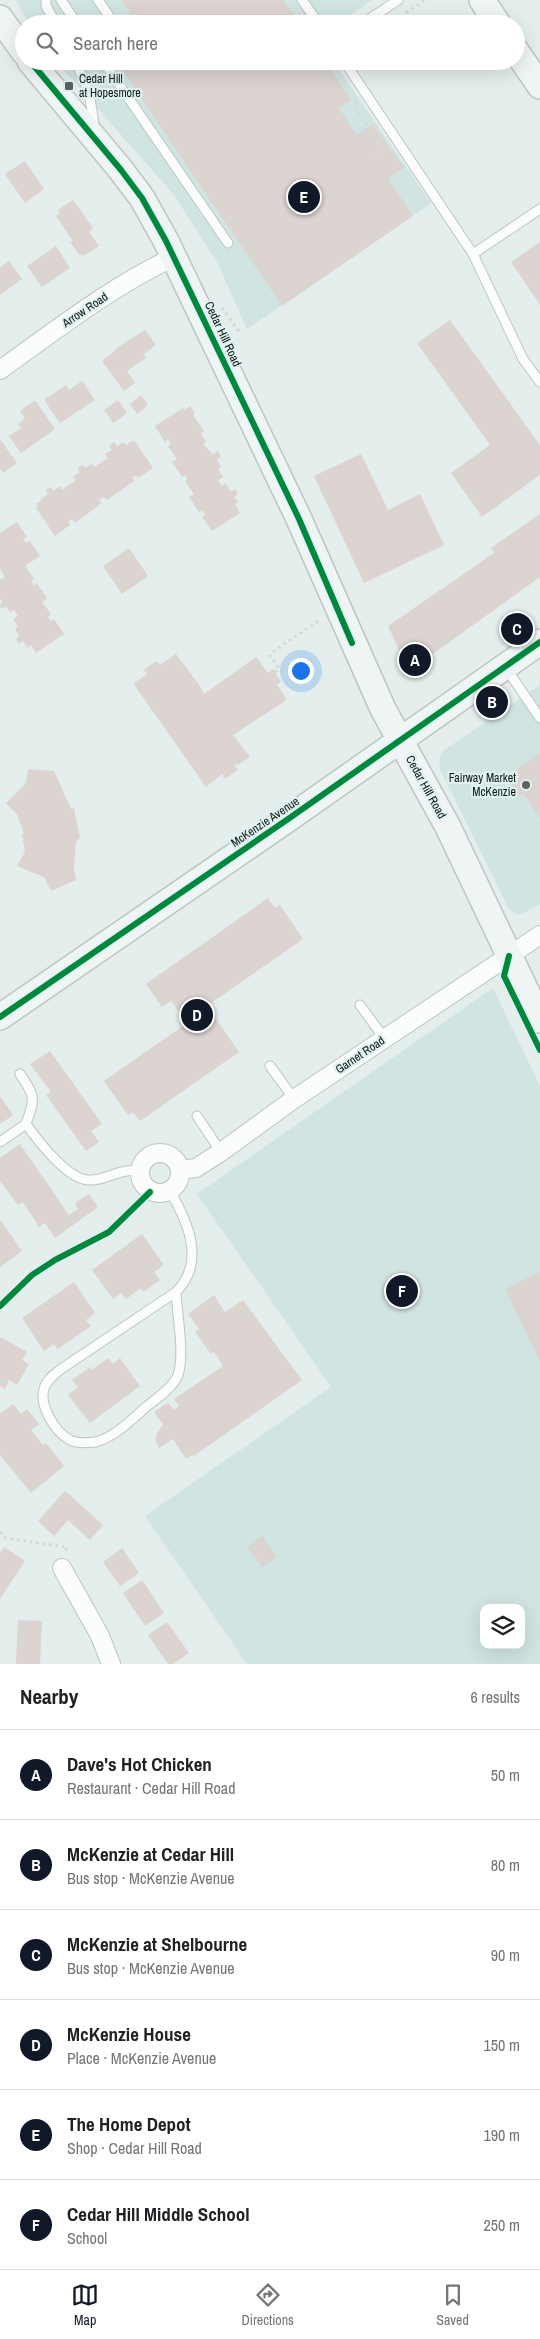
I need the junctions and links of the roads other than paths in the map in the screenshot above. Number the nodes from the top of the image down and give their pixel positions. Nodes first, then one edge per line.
1 (46, 0) edge
2 (61, 0) edge
3 (98, 0) edge
4 (302, 0) edge
5 (398, 0) edge
6 (482, 0) edge
7 (51, 15) edge
8 (72, 15) edge
9 (108, 15) edge
10 (313, 15) edge
11 (376, 15) edge
12 (492, 15) edge
13 (0, 18) edge
14 (15, 39) edge
15 (525, 64) edge
16 (38, 70) edge
17 (80, 70) edge
18 (109, 70) edge
19 (350, 70) edge
20 (540, 86) edge
21 (94, 137) junction
22 (540, 209) edge
23 (228, 243) dead end
24 (473, 254) junction
25 (174, 257) junction
26 (0, 370) edge
27 (540, 382) edge
28 (540, 642) edge
29 (505, 667) junction
30 (540, 718) edge
31 (401, 740) junction
32 (540, 935) edge
33 (509, 956) junction
34 (360, 1005) dead end
35 (0, 1016) edge
36 (540, 1020) edge
37 (384, 1038) junction
38 (270, 1066) dead end
39 (20, 1074) dead end
40 (294, 1099) junction
41 (197, 1116) dead end
42 (26, 1124) junction
43 (0, 1142) edge
44 (221, 1152) junction
45 (180, 1170) junction
46 (139, 1171) junction
47 (170, 1191) junction
48 (176, 1292) junction
49 (62, 1568) road end
50 (111, 1664) edge

1 - 7 lane
2 - 8 lane
3 - 9 lane
4 - 10 lane
5 - 11 lane
6 - 12 street
13 - 14 street
15 - 20 street
16 - 21 street, Cedar Hill Road
17 - 21 lane
18 - 23 lane
19 - 24 lane
21 - 25 street, Cedar Hill Road
22 - 24 lane
24 - 27 lane
25 - 26 street, Arrow Road
25 - 31 street, Cedar Hill Road
28 - 29 street, McKenzie Avenue
29 - 30 lane
29 - 31 street, McKenzie Avenue
31 - 33 street, Cedar Hill Road
31 - 35 street, McKenzie Avenue
32 - 33 street, Garnet Road
33 - 36 street, Cedar Hill Road
33 - 37 street, Garnet Road
34 - 37 lane
37 - 40 street, Garnet Road
38 - 40 lane
39 - 42 lane
40 - 44 street, Garnet Road
41 - 44 lane
42 - 43 lane
42 - 46 lane
44 - 45 street, Garnet Road
45 - 46 street
45 - 47 street
46 - 47 street
47 - 48 lane
48 - 48 lane
49 - 50 street

